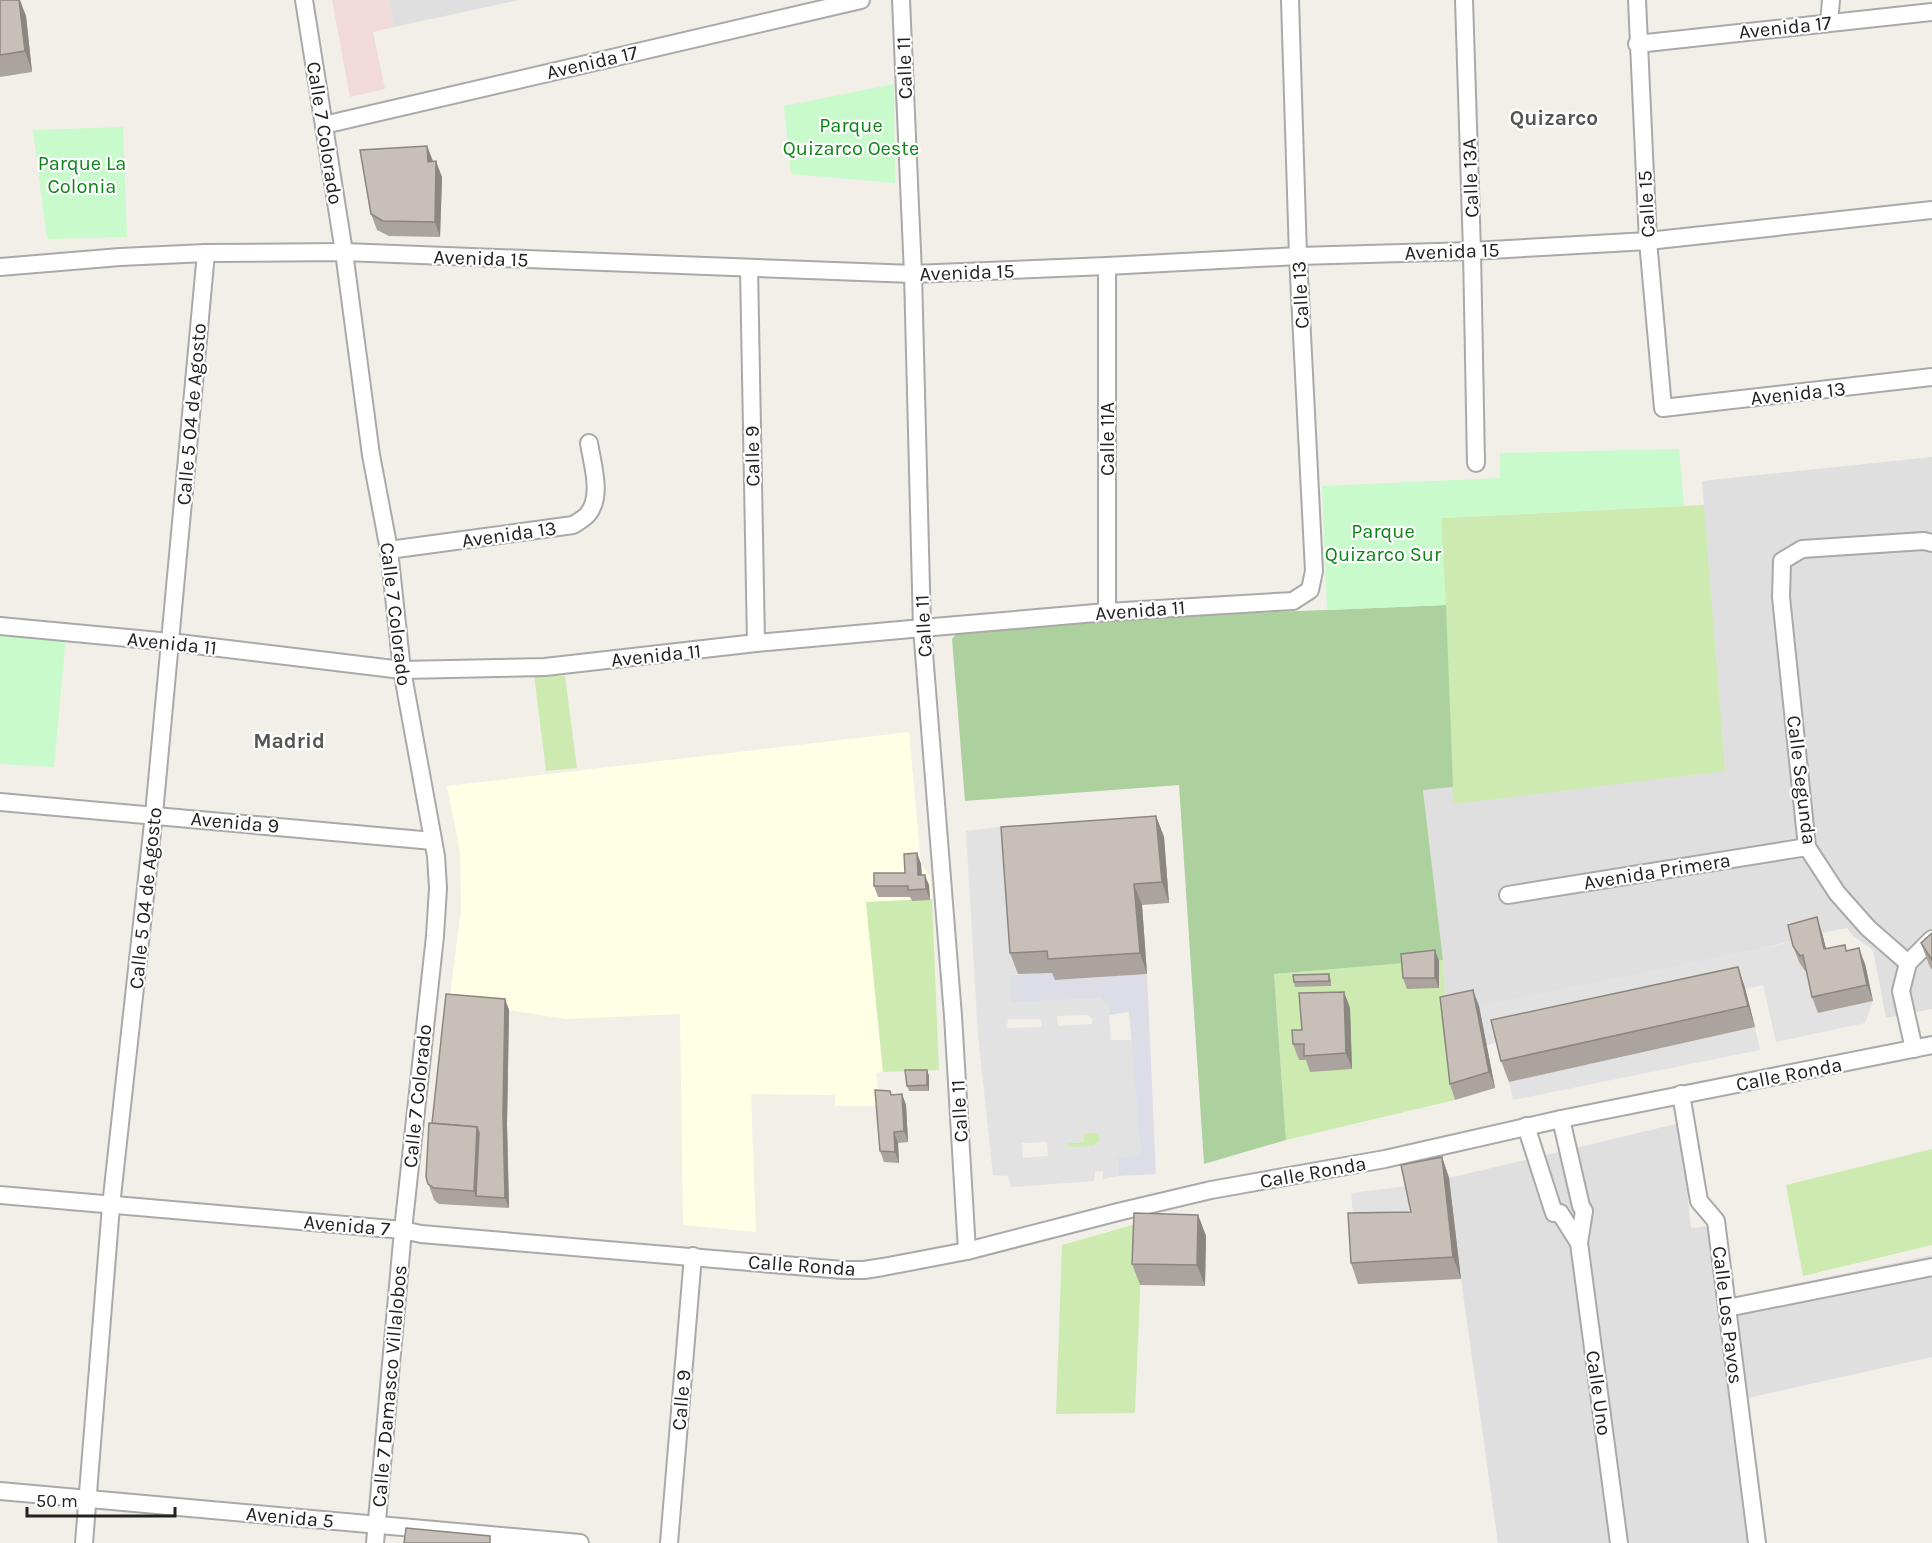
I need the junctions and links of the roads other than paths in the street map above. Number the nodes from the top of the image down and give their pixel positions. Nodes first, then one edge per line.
1 (304, 0) edge
2 (861, 0) edge
3 (901, 0) edge
4 (1290, 0) edge
5 (1464, 0) edge
6 (1637, 0) edge
7 (1831, 0) edge
8 (1932, 12) edge
9 (1829, 22) junction
10 (1637, 44) junction
11 (324, 125) junction
12 (1932, 210) edge
13 (1648, 241) junction
14 (1472, 251) junction
15 (344, 252) junction
16 (206, 253) junction
17 (1298, 256) junction
18 (1107, 266) junction
19 (0, 267) edge
20 (749, 268) junction
21 (913, 274) junction
22 (1932, 377) edge
23 (1664, 408) joint
24 (589, 443) dead end
25 (1476, 463) dead end
26 (1932, 543) edge
27 (389, 550) junction
28 (1310, 590) joint
29 (1107, 612) junction
30 (0, 626) edge
31 (922, 628) junction
32 (170, 642) junction
33 (756, 643) junction
34 (402, 670) junction
35 (0, 801) edge
36 (154, 814) junction
37 (433, 841) junction
38 (1807, 847) junction
39 (1508, 895) dead end
40 (1932, 939) edge
41 (1908, 963) junction
42 (1932, 1045) edge
43 (1914, 1049) junction
44 (1681, 1094) junction
45 (1561, 1119) junction
46 (1526, 1126) junction
47 (0, 1195) edge
48 (111, 1206) junction
49 (403, 1230) junction
50 (1579, 1243) junction
51 (967, 1251) junction
52 (693, 1256) junction
53 (1932, 1267) edge
54 (1727, 1308) junction
55 (0, 1491) edge
56 (87, 1499) junction
57 (376, 1524) junction
58 (84, 1543) edge
59 (375, 1543) edge
60 (580, 1543) edge
61 (669, 1543) edge
62 (1619, 1543) edge
63 (1757, 1543) edge

1 - 11 street, Calle 7 Colorado
2 - 11 street, Avenida 17
3 - 21 street, Calle 11
4 - 17 street, Calle 13
5 - 14 street, Calle 13A
6 - 10 street, Calle 15
7 - 9 street
8 - 9 street, Avenida 17
9 - 10 street, Avenida 17
10 - 13 street, Calle 15
11 - 15 street, Calle 7 Colorado
12 - 13 street, Avenida 15
13 - 14 street, Avenida 15
13 - 23 street, Calle 15
14 - 17 street, Avenida 15
14 - 25 street, Calle 13A
15 - 16 street, Avenida 15
15 - 20 street, Avenida 15
15 - 27 street, Calle 7 Colorado
16 - 19 street, Avenida 15
16 - 32 street, Calle 5 04 de Agosto
17 - 18 street, Avenida 15
17 - 28 street, Calle 13
18 - 21 street, Avenida 15
18 - 29 street, Calle 11A
20 - 21 street, Avenida 15
20 - 33 street, Calle 9
21 - 31 street, Calle 11
22 - 23 street, Avenida 13
24 - 27 street, Avenida 13
26 - 38 street, Calle Segunda
27 - 34 street, Calle 7 Colorado
28 - 29 street, Avenida 11
29 - 31 street, Avenida 11
30 - 32 street, Avenida 11
31 - 33 street, Avenida 11
31 - 51 street, Calle 11
32 - 34 street, Avenida 11
32 - 36 street, Calle 5 04 de Agosto
33 - 34 street, Avenida 11
34 - 37 street, Calle 7 Colorado
35 - 36 street, Avenida 9
36 - 37 street, Avenida 9
36 - 48 street, Calle 5 04 de Agosto
37 - 49 street, Calle 7 Colorado
38 - 39 street, Avenida Primera
38 - 41 street, Calle Segunda
40 - 41 street
41 - 43 street
42 - 43 street, Calle Ronda
43 - 44 street, Calle Ronda
44 - 45 street, Calle Ronda
44 - 54 street, Calle Los Pavos
45 - 46 street, Calle Ronda
45 - 50 street, Calle Uno
46 - 50 street, Calle Uno
46 - 51 street, Calle Ronda
47 - 48 street, Avenida 7
48 - 49 street, Avenida 7
48 - 56 street, Calle 5 04 de Agosto
49 - 52 street, Avenida 7
49 - 57 street, Calle 7 Damasco Villalobos
50 - 62 street, Calle Uno
51 - 52 street, Calle Ronda
52 - 61 street, Calle 9
53 - 54 street
54 - 63 street, Calle Los Pavos
55 - 56 street, Avenida 5
56 - 57 street, Avenida 5
56 - 58 street, Calle 5 04 de Agosto
57 - 59 street, Calle 7 Damasco Villalobos
57 - 60 street, Avenida 5

